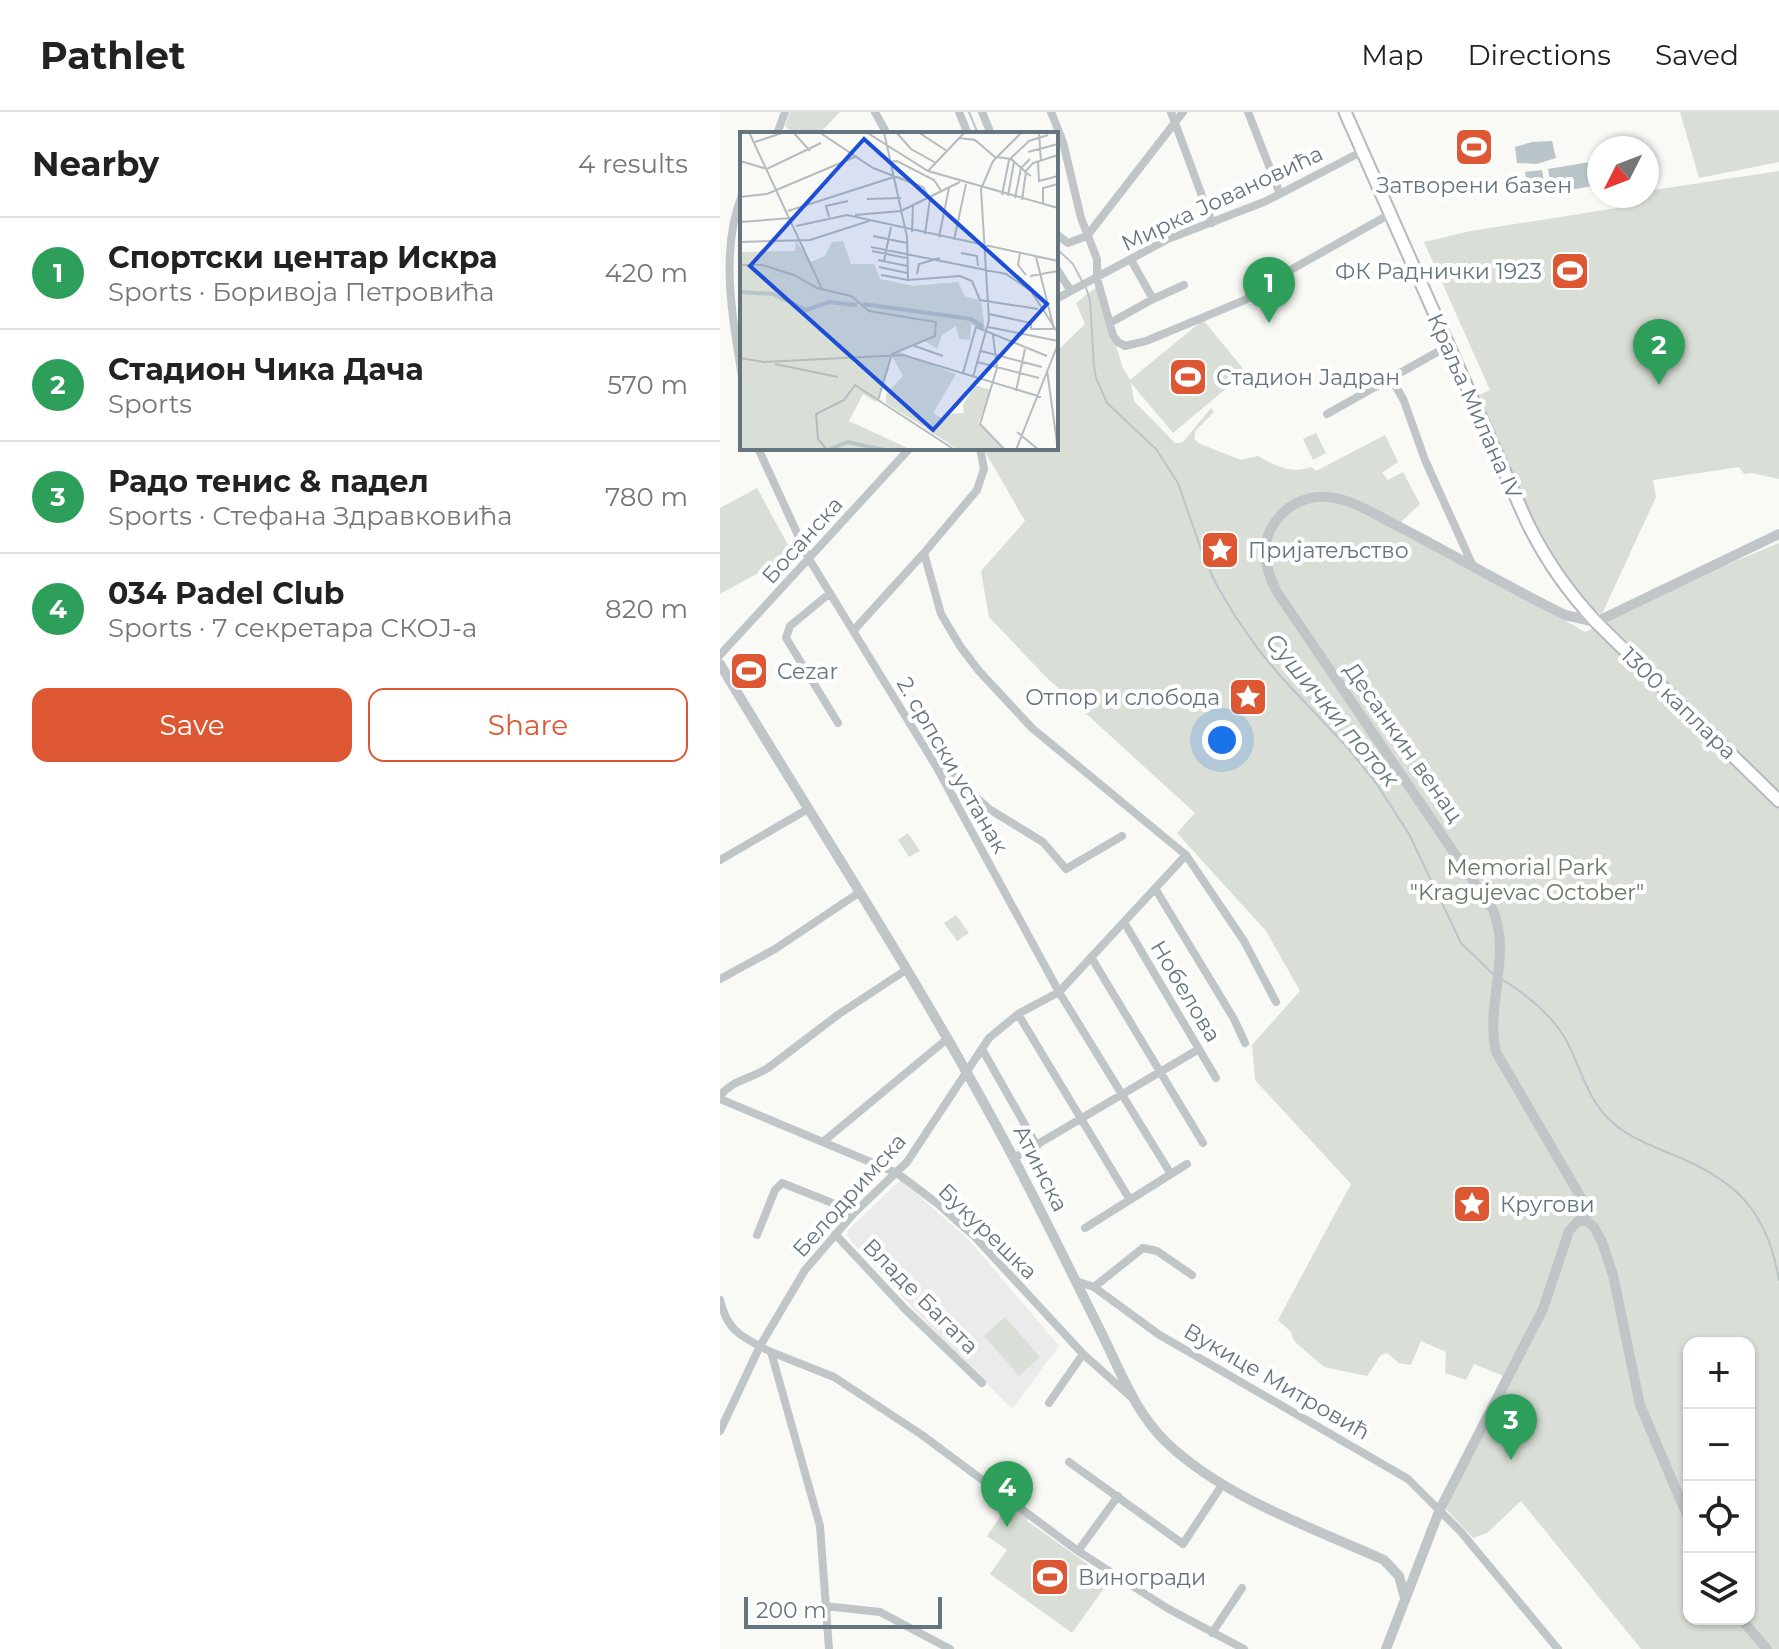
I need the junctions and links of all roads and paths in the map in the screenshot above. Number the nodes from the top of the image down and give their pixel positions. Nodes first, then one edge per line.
1 (785, 112) edge
2 (875, 112) edge
3 (959, 112) edge
4 (982, 112) edge
5 (1051, 112) edge
6 (1171, 112) edge
7 (1183, 112) edge
8 (1248, 112) edge
9 (1345, 112) edge
10 (1175, 123) junction
11 (780, 132) edge
12 (886, 132) edge
13 (967, 132) edge
14 (990, 132) edge
15 (1363, 151) junction
16 (1280, 194) junction
17 (740, 199) edge
18 (1390, 214) junction
19 (1212, 223) junction
20 (1058, 236) edge
21 (1087, 236) junction
22 (1068, 243) junction
23 (1090, 246) junction
24 (1131, 260) junction
25 (1058, 270) edge
26 (1093, 279) junction
27 (1184, 285) dead end
28 (1074, 289) junction
29 (1058, 298) edge
30 (1153, 299) junction
31 (1110, 323) junction
32 (1448, 346) junction
33 (740, 363) edge
34 (1391, 377) junction
35 (1327, 414) dead end
36 (759, 450) edge
37 (908, 450) edge
38 (980, 450) edge
39 (1779, 534) edge
40 (924, 553) junction
41 (809, 559) junction
42 (1472, 564) junction
43 (830, 593) junction
44 (1580, 604) junction
45 (1572, 617) junction
46 (1596, 622) junction
47 (854, 630) junction
48 (720, 655) edge
49 (720, 664) edge
50 (838, 723) dead end
51 (936, 766) junction
52 (967, 789) junction
53 (954, 800) junction
54 (1779, 801) edge
55 (808, 809) junction
56 (1122, 836) dead end
57 (1186, 855) junction
58 (720, 860) edge
59 (1156, 890) junction
60 (860, 892) junction
61 (1124, 922) junction
62 (1091, 957) junction
63 (906, 970) junction
64 (720, 979) edge
65 (1059, 992) junction
66 (1276, 1002) dead end
67 (1018, 1014) junction
68 (947, 1039) junction
69 (1245, 1043) dead end
70 (982, 1049) junction
71 (1199, 1049) junction
72 (967, 1071) junction
73 (1161, 1072) junction
74 (1216, 1078) dead end
75 (1122, 1095) junction
76 (720, 1098) edge
77 (1081, 1120) junction
78 (824, 1141) junction
79 (1203, 1143) dead end
80 (1037, 1146) junction
81 (1014, 1158) junction
82 (1187, 1164) dead end
83 (897, 1173) junction
84 (1171, 1174) junction
85 (1130, 1200) junction
86 (855, 1212) junction
87 (1587, 1221) junction
88 (1085, 1228) dead end
89 (835, 1234) junction
90 (757, 1235) dead end
91 (1192, 1275) dead end
92 (1076, 1281) junction
93 (1094, 1287) junction
94 (720, 1300) edge
95 (760, 1346) junction
96 (771, 1352) junction
97 (1083, 1354) junction
98 (1117, 1364) junction
99 (1109, 1378) junction
100 (982, 1383) dead end
101 (1130, 1396) junction
102 (1049, 1403) dead end
103 (720, 1431) edge
104 (1069, 1462) dead end
105 (1222, 1485) junction
106 (1118, 1496) junction
107 (1683, 1506) edge
108 (1440, 1509) junction
109 (1078, 1551) junction
110 (1420, 1561) junction
111 (1393, 1567) junction
112 (1242, 1588) dead end
113 (1405, 1598) junction
114 (825, 1606) junction
115 (1746, 1625) edge
116 (1212, 1633) junction
117 (829, 1649) edge
118 (950, 1649) edge
119 (1244, 1649) edge
120 (1386, 1649) edge
121 (1558, 1649) edge
122 (1767, 1649) edge

1 - 11 street
2 - 12 street
3 - 13 street
4 - 14 street
5 - 21 street
6 - 10 street
7 - 10 street
8 - 16 street
9 - 15 main road, Краља Милана IV
10 - 19 street
10 - 21 street
15 - 16 street, Мирка Јовановића
15 - 18 main road, Краља Милана IV
16 - 19 street, Мирка Јовановића
17 - 33 street
18 - 31 street
18 - 32 main road, Краља Милана IV
19 - 24 street, Мирка Јовановића
20 - 22 street
21 - 22 street
21 - 23 street
22 - 23 street
23 - 26 street
24 - 26 street, Мирка Јовановића
24 - 30 street
25 - 28 street
26 - 28 street
26 - 31 street
27 - 30 street
28 - 29 street
30 - 31 street
32 - 34 street
32 - 44 main road, Краља Милана IV
34 - 35 street
34 - 42 street
36 - 41 street, 2. српски устанак
37 - 41 street, Босанска
38 - 40 street
39 - 46 street
40 - 47 street
40 - 57 street
41 - 43 street, 2. српски устанак
41 - 48 street, Босанска
42 - 45 street, Десанкин венац
42 - 87 street, Десанкин венац
43 - 47 street, 2. српски устанак
43 - 50 street
44 - 45 street
44 - 46 main road, 1300 каплара
45 - 46 street, Десанкин венац
46 - 54 main road, 1300 каплара
47 - 51 street, 2. српски устанак
49 - 55 street, Атинска
51 - 52 street
51 - 53 street, 2. српски устанак
52 - 53 street
52 - 56 street
53 - 65 street, 2. српски устанак
55 - 58 street
55 - 60 street, Атинска
57 - 59 street, Белодримска
57 - 66 street
59 - 61 street, Белодримска
59 - 69 street
60 - 63 street, Атинска
60 - 64 street
61 - 62 street, Белодримска
61 - 71 street, Нобелова
62 - 65 street, Белодримска
62 - 73 street
63 - 68 street, Атинска
63 - 76 street
65 - 67 street, Белодримска
65 - 75 street, 2. српски устанак
67 - 70 street, Белодримска
67 - 77 street
68 - 72 street, Атинска
68 - 78 street
70 - 72 street, Белодримска
70 - 80 street
71 - 73 street
71 - 74 street, Нобелова
72 - 81 street, Атинска
72 - 83 street, Белодримска
73 - 75 street
73 - 79 street
75 - 77 street
75 - 84 street, 2. српски устанак
76 - 78 street, Букурешка
77 - 80 street
77 - 85 street
78 - 83 street, Букурешка
80 - 81 street
81 - 92 street, Атинска
82 - 84 street
83 - 86 street, Белодримска
83 - 97 street, Букурешка
84 - 85 street
85 - 88 street
86 - 89 street, Белодримска
86 - 90 street
87 - 107 street, Десанкин венац
87 - 108 street
89 - 95 street, Белодримска
89 - 100 street, Владе Багата
91 - 93 street
92 - 93 street, Вукице Митровић
92 - 98 street, Атинска
93 - 108 street, Вукице Митровић
94 - 95 street
95 - 96 street
95 - 103 street, Белодримска
96 - 109 street
96 - 114 street
97 - 99 street, Букурешка
97 - 102 street
98 - 99 street
98 - 101 street, Атинска
99 - 101 street, Букурешка
101 - 105 street, Атинска
104 - 106 street
105 - 106 street
105 - 111 street, Атинска
106 - 109 street
108 - 110 street
108 - 121 street, Вукице Митровић
109 - 116 street
110 - 111 street
110 - 113 street
111 - 113 street
112 - 116 street
113 - 120 street
114 - 117 street
114 - 118 street
115 - 122 street
116 - 119 street

